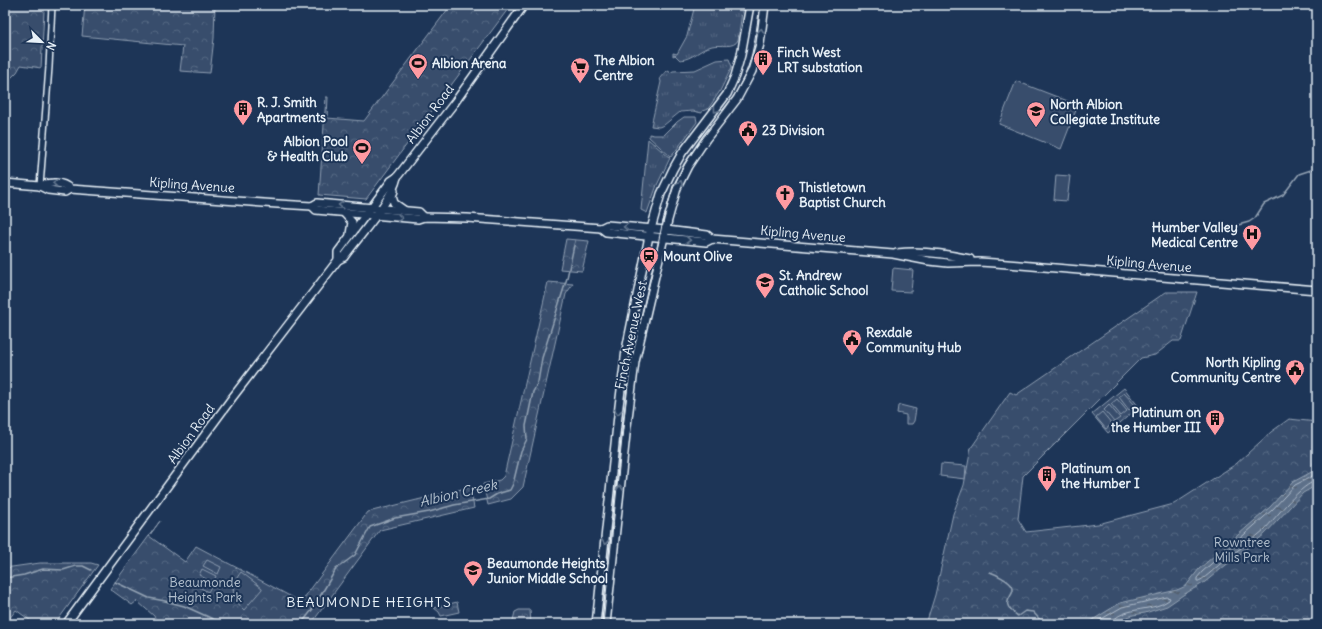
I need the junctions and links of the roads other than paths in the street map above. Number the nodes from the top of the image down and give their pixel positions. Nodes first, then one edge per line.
1 (52, 5) edge
2 (524, 5) edge
3 (750, 5) edge
4 (765, 5) edge
5 (397, 177) junction
6 (5, 183) edge
7 (40, 186) junction
8 (395, 186) junction
9 (312, 206) junction
10 (371, 208) junction
11 (380, 209) junction
12 (406, 211) junction
13 (343, 212) junction
14 (366, 214) junction
15 (376, 215) junction
16 (424, 217) junction
17 (666, 230) junction
18 (650, 232) junction
19 (349, 237) junction
20 (664, 238) junction
21 (712, 239) junction
22 (338, 260) junction
23 (1317, 290) edge
24 (66, 624) edge
25 (596, 624) edge
26 (606, 624) edge

1 - 7 street
2 - 5 main road, Albion Road
3 -> 18 main road, Finch Avenue West
17 -> 4 main road, Finch Avenue West
5 - 8 main road, Albion Road
5 - 10 main road, Albion Road
6 - 7 main road, Kipling Avenue
7 - 9 main road, Kipling Avenue
8 - 11 main road, Albion Road
8 - 12 main road
10 -> 9 main road, Kipling Avenue
9 - 13 main road, Kipling Avenue
10 - 11 main road, Kipling Avenue
10 - 14 main road, Albion Road
11 - 12 main road, Kipling Avenue
11 - 15 main road, Albion Road
12 - 16 main road, Kipling Avenue
13 - 14 main road, Kipling Avenue
13 - 19 main road
14 - 15 main road, Kipling Avenue
14 - 19 main road, Albion Road
15 -> 16 main road, Kipling Avenue
15 - 22 main road, Albion Road
16 - 18 main road, Kipling Avenue
17 - 18 main road, Kipling Avenue
17 - 20 main road, Finch Avenue West
17 - 21 main road, Kipling Avenue
18 - 20 main road, Kipling Avenue
18 -> 25 main road, Finch Avenue West
19 - 22 main road, Albion Road
20 -> 21 main road, Kipling Avenue
26 -> 20 main road, Finch Avenue West
21 - 23 main road, Kipling Avenue
22 - 24 main road, Albion Road

